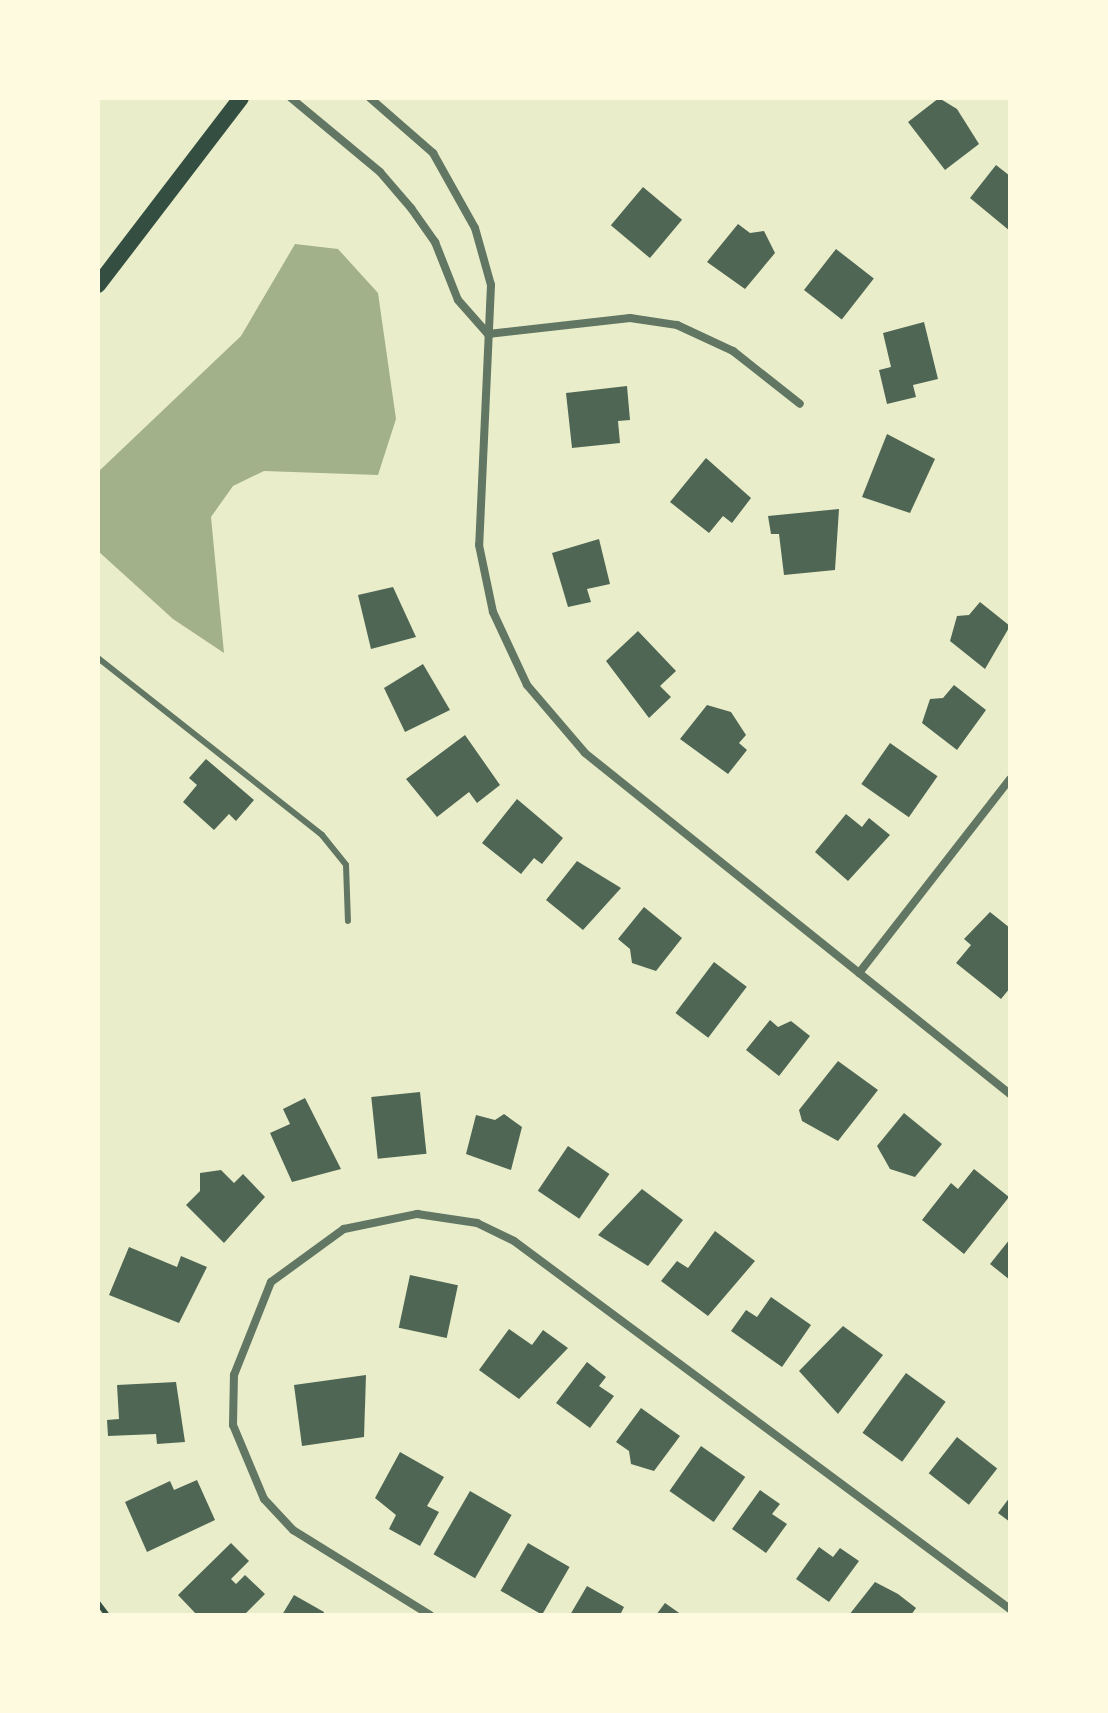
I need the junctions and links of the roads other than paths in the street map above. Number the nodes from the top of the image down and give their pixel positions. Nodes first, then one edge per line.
1 (241, 98) edge
2 (291, 98) edge
3 (370, 98) edge
4 (98, 285) edge
5 (488, 334) junction
6 (800, 404) dead end
7 (98, 658) edge
8 (1010, 779) edge
9 (348, 921) dead end
10 (859, 973) junction
11 (1010, 1094) edge
12 (1010, 1609) edge
13 (430, 1615) edge

1 - 4 main road
2 - 5 street
3 - 5 street
5 - 6 street
5 - 10 street
7 - 9 lane
8 - 10 street
10 - 11 street
12 - 13 street

